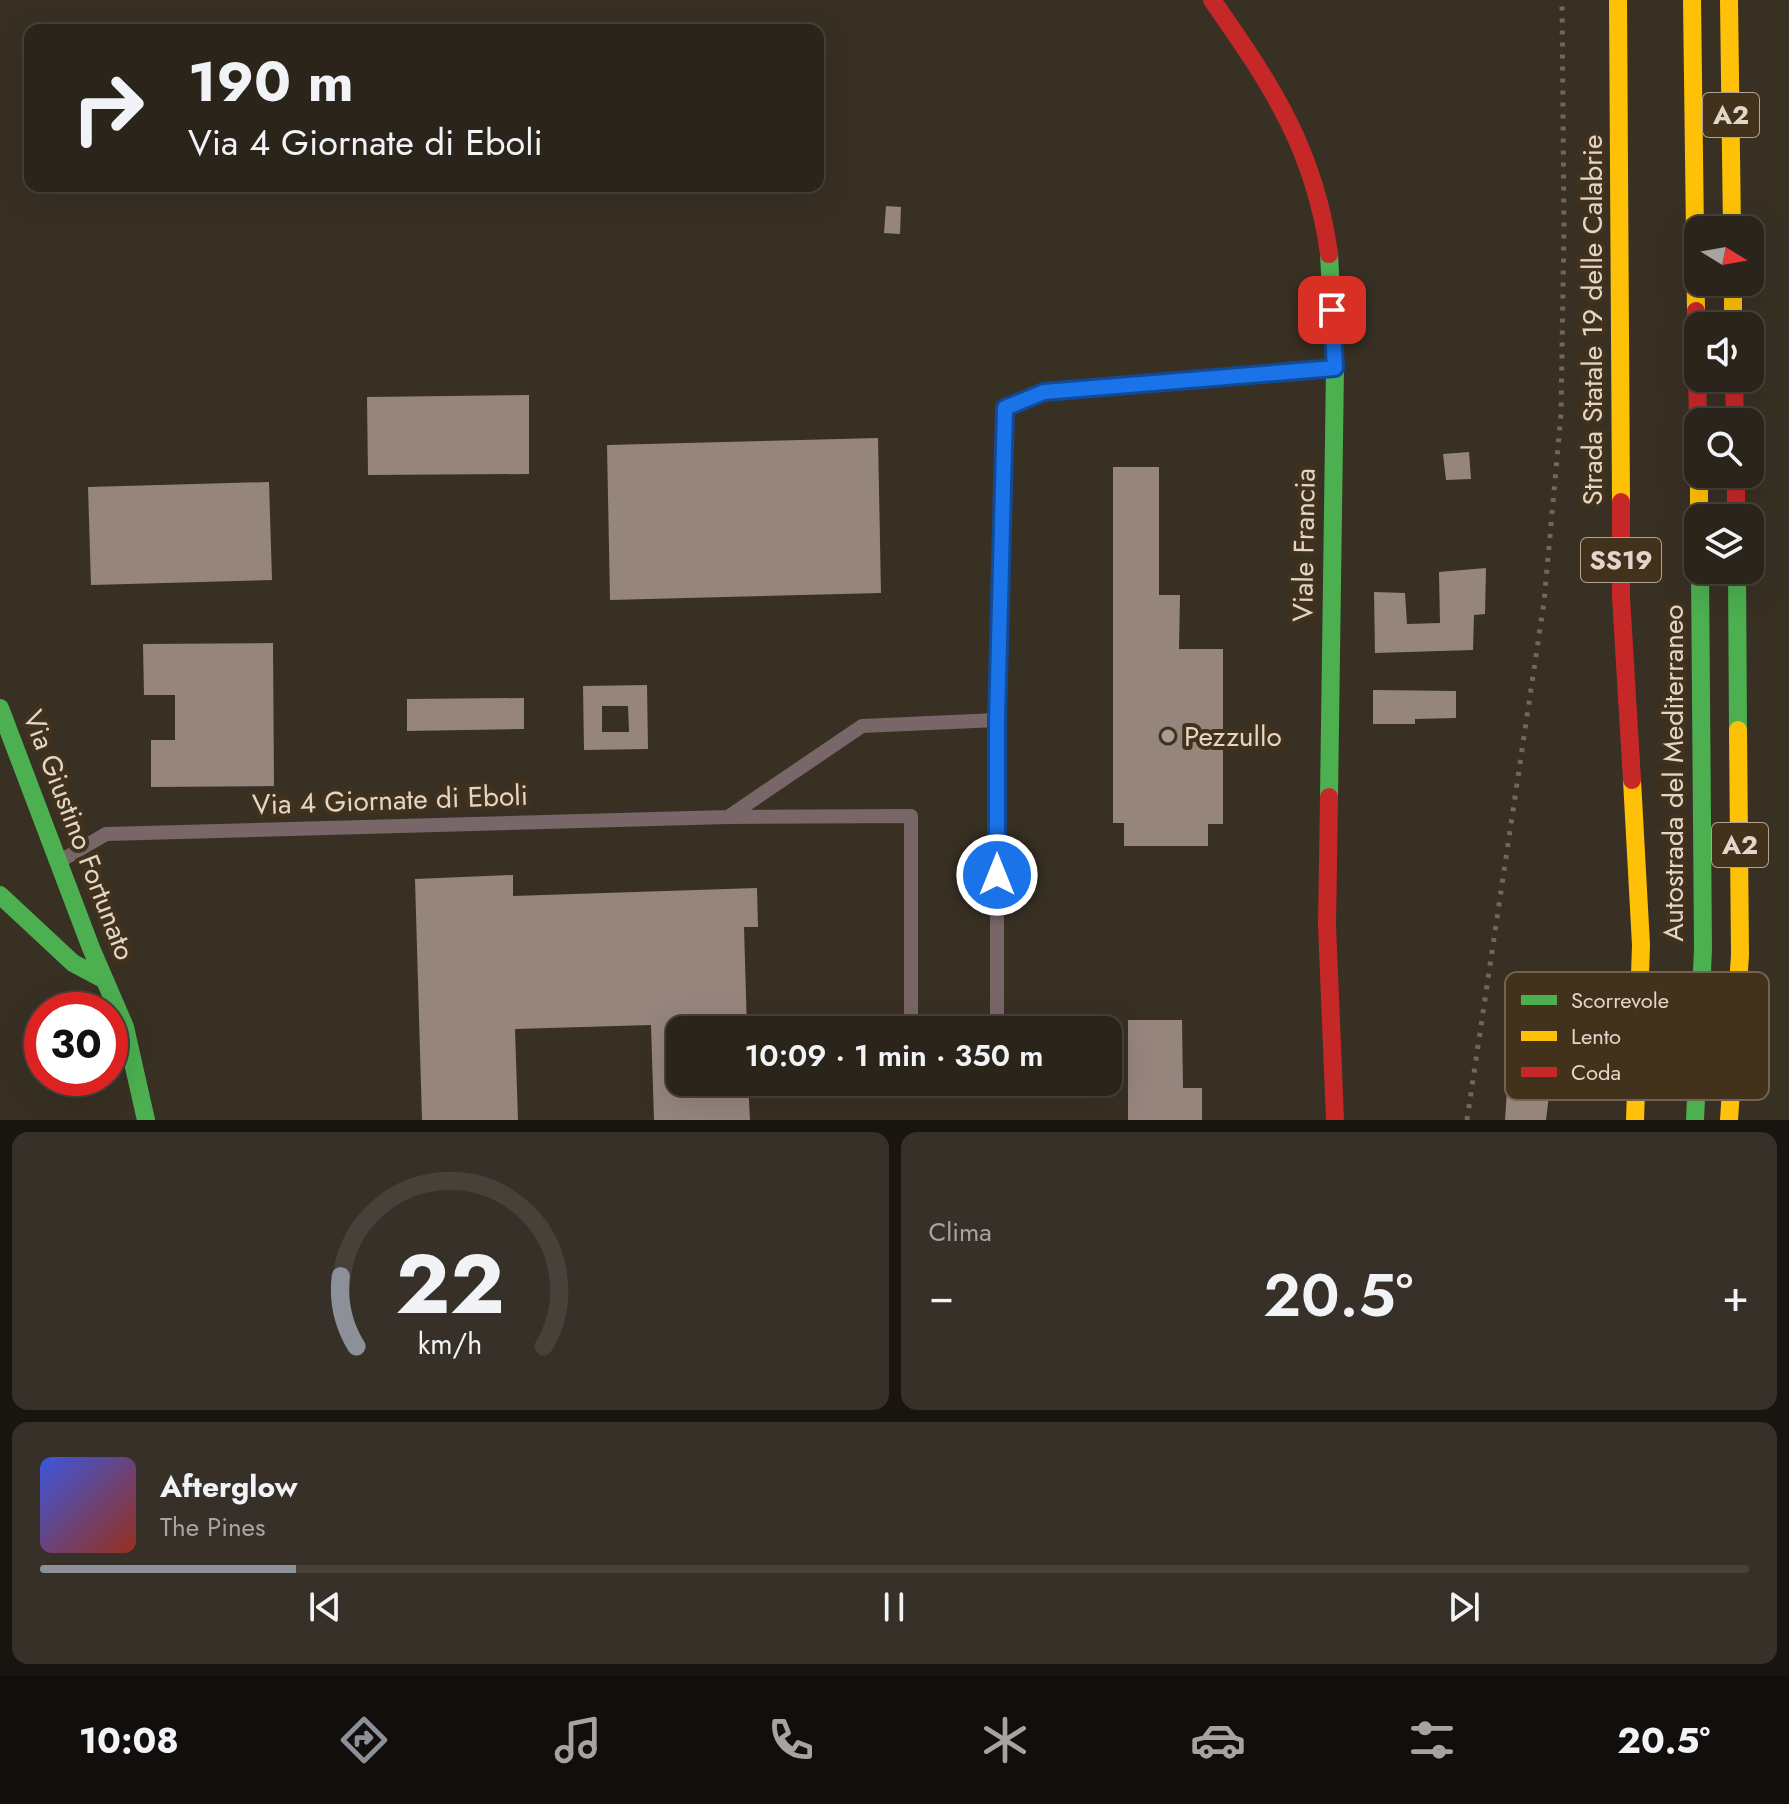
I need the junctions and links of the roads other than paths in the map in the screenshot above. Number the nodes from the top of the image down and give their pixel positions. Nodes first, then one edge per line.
1 (1212, 0) edge
2 (1618, 0) edge
3 (1692, 0) edge
4 (1729, 0) edge
5 (1732, 216) edge
6 (1335, 368) junction
7 (1698, 408) edge
8 (1700, 584) edge
9 (1737, 584) edge
10 (0, 708) edge
11 (997, 720) junction
12 (728, 817) junction
13 (60, 861) junction
14 (0, 895) edge
15 (1640, 972) edge
16 (1702, 972) edge
17 (1739, 972) edge
18 (105, 980) junction
19 (911, 1016) edge
20 (997, 1016) edge
21 (1636, 1100) edge
22 (1696, 1100) edge
23 (1730, 1100) edge
24 (146, 1120) edge
25 (1335, 1120) edge
26 (1635, 1120) edge
27 (1695, 1120) edge
28 (1729, 1120) edge

1 - 6 main road, Viale Francia
2 - 15 main road, Strada Statale 19 delle Calabrie / SS19
3 - 7 main road, A2
4 - 5 main road, A2
6 - 11 street
6 - 25 main road, Viale Francia
8 - 16 main road, Autostrada del Mediterraneo / A2
9 - 17 main road, A2
10 - 13 main road, Via Giustino Fortunato
11 - 12 street
11 - 20 street
12 - 13 street, Via 4 Giornate di Eboli
12 - 19 street, Via 4 Giornate di Eboli
13 - 18 main road, Via Giustino Fortunato
14 - 18 main road
18 - 24 main road, Via Giustino Fortunato
21 - 26 main road, Strada Statale 19 delle Calabrie / SS19
22 - 27 main road, Autostrada del Mediterraneo / A2
23 - 28 main road, A2

